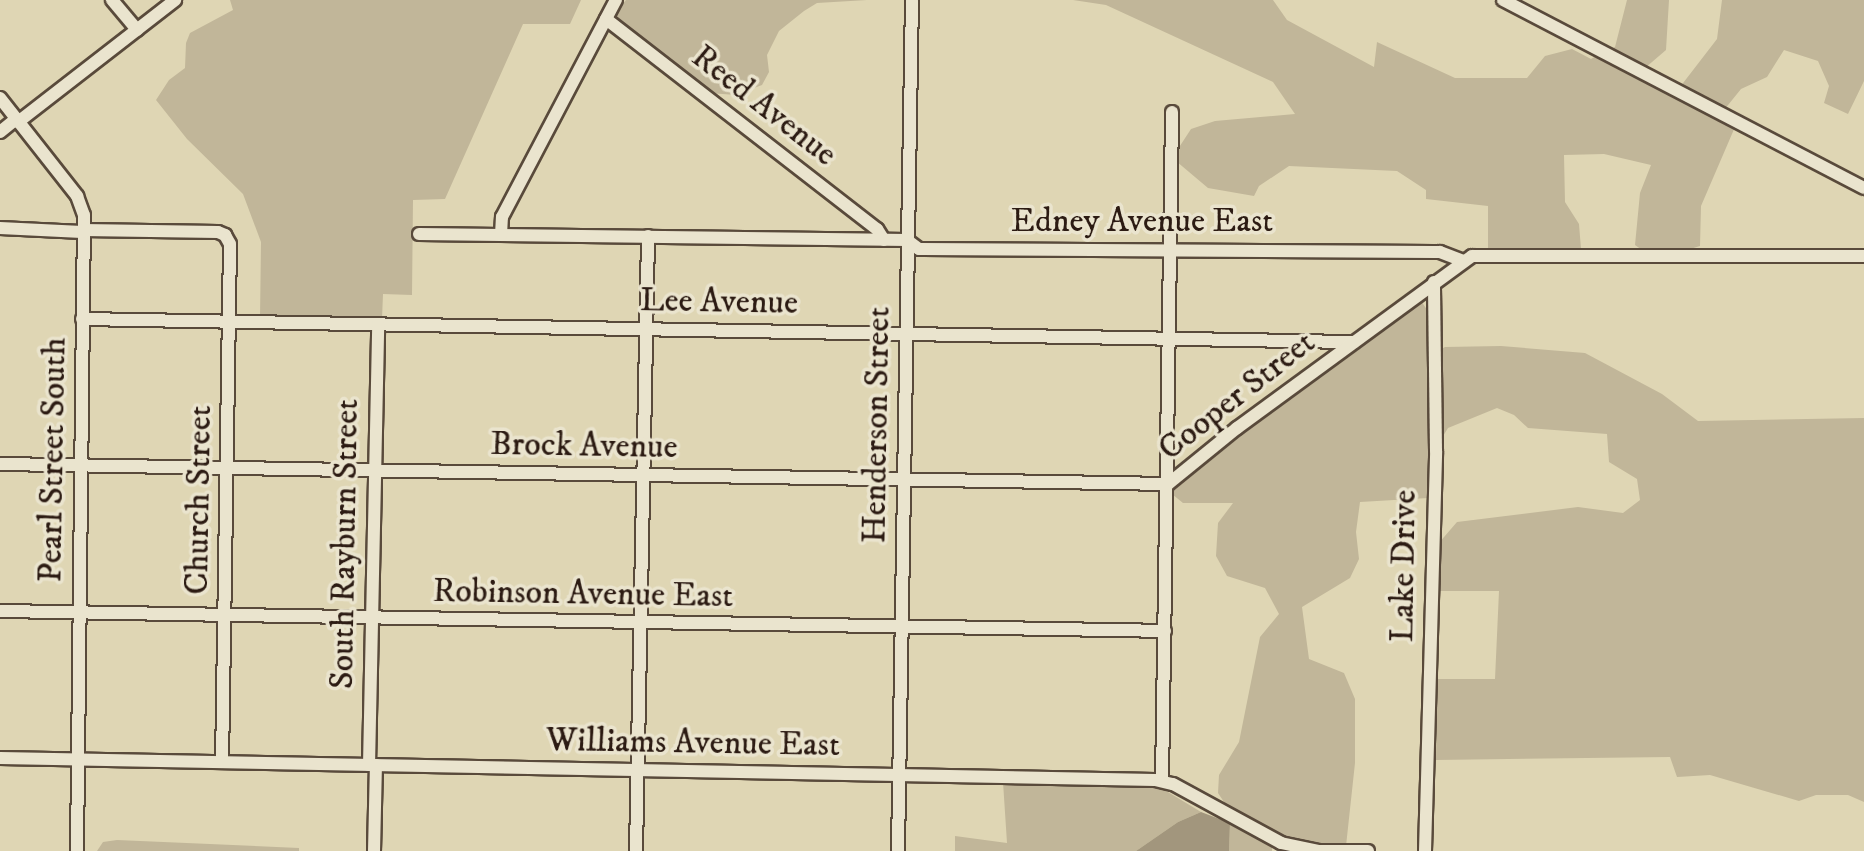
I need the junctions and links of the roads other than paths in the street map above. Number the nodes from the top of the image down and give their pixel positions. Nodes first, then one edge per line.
1 (112, 0) edge
2 (175, 0) edge
3 (616, 0) edge
4 (912, 0) edge
5 (1503, 0) edge
6 (606, 19) junction
7 (137, 30) junction
8 (0, 98) edge
9 (1172, 112) dead end
10 (17, 121) junction
11 (0, 132) edge
12 (1864, 188) edge
13 (0, 228) edge
14 (82, 231) junction
15 (419, 234) dead end
16 (501, 235) junction
17 (648, 236) junction
18 (884, 240) junction
19 (907, 240) junction
20 (1169, 251) junction
21 (1864, 256) edge
22 (1463, 261) junction
23 (1434, 282) junction
24 (82, 319) junction
25 (230, 322) junction
26 (378, 324) junction
27 (646, 329) junction
28 (906, 334) junction
29 (1168, 338) junction
30 (1354, 342) junction
31 (0, 464) edge
32 (80, 466) junction
33 (226, 468) junction
34 (374, 471) junction
35 (643, 475) junction
36 (905, 481) junction
37 (1168, 484) junction
38 (0, 611) edge
39 (79, 613) junction
40 (225, 616) junction
41 (371, 618) junction
42 (640, 623) junction
43 (903, 627) junction
44 (1165, 631) junction
45 (0, 758) edge
46 (78, 760) junction
47 (222, 762) junction
48 (372, 765) junction
49 (638, 769) junction
50 (899, 775) junction
51 (1162, 781) junction
52 (1277, 846) edge
53 (77, 851) edge
54 (374, 851) edge
55 (636, 851) edge
56 (898, 851) edge
57 (1368, 851) edge
58 (1425, 851) edge

1 - 7 street
2 - 7 street
3 - 6 street
4 - 19 street, Henderson Street
5 - 12 street
6 - 16 street
6 - 18 street, Reed Avenue
7 - 10 street
8 - 10 street, Pearl Street South
9 - 20 street
10 - 11 street
10 - 14 street, Pearl Street South
13 - 14 street
14 - 24 street, Pearl Street South
14 - 25 street, Church Street
15 - 16 street, Edney Avenue East
16 - 17 street, Edney Avenue East
17 - 18 street, Edney Avenue East
17 - 27 street
18 - 19 street, Edney Avenue East
19 - 20 street, Edney Avenue East
19 - 28 street, Henderson Street
20 - 22 street, Edney Avenue East
20 - 29 street
21 - 22 street, Edney Avenue East
22 - 23 street, Cooper Street
23 - 30 street, Cooper Street
23 - 58 street, Lake Drive
24 - 25 street, Lee Avenue
24 - 32 street, Pearl Street South
25 - 26 street, Lee Avenue
25 - 33 street, Church Street
26 - 27 street, Lee Avenue
26 - 34 street, South Rayburn Street
27 - 28 street, Lee Avenue
27 - 35 street
28 - 29 street, Lee Avenue
28 - 36 street, Henderson Street
29 - 30 street, Lee Avenue
29 - 37 street
30 - 37 street, Cooper Street
31 - 32 street, Brock Avenue
32 - 33 street, Brock Avenue
32 - 39 street, Pearl Street South
33 - 34 street, Brock Avenue
33 - 40 street, Church Street
34 - 35 street, Brock Avenue
34 - 41 street, South Rayburn Street
35 - 36 street, Brock Avenue
35 - 42 street
36 - 37 street, Brock Avenue
36 - 43 street, Henderson Street
37 - 44 street, Cooper Street
38 - 39 street, Robinson Avenue East
39 - 40 street, Robinson Avenue East
39 - 46 street, Pearl Street South
40 - 41 street, Robinson Avenue East
40 - 47 street, Church Street
41 - 42 street, Robinson Avenue East
41 - 48 street, South Rayburn Street
42 - 43 street, Robinson Avenue East
42 - 49 street
43 - 44 street, Robinson Avenue East
43 - 50 street, Henderson Street
44 - 51 street, Cooper Street
45 - 46 street, Williams Avenue East
46 - 47 street, Williams Avenue East
46 - 53 street, Pearl Street South
47 - 48 street, Williams Avenue East
48 - 49 street, Williams Avenue East
48 - 54 street, South Rayburn Street
49 - 50 street, Williams Avenue East
49 - 55 street
50 - 51 street, Williams Avenue East
50 - 56 street, Henderson Street
51 - 52 street, Williams Avenue East
52 - 57 street, Williams Avenue East

